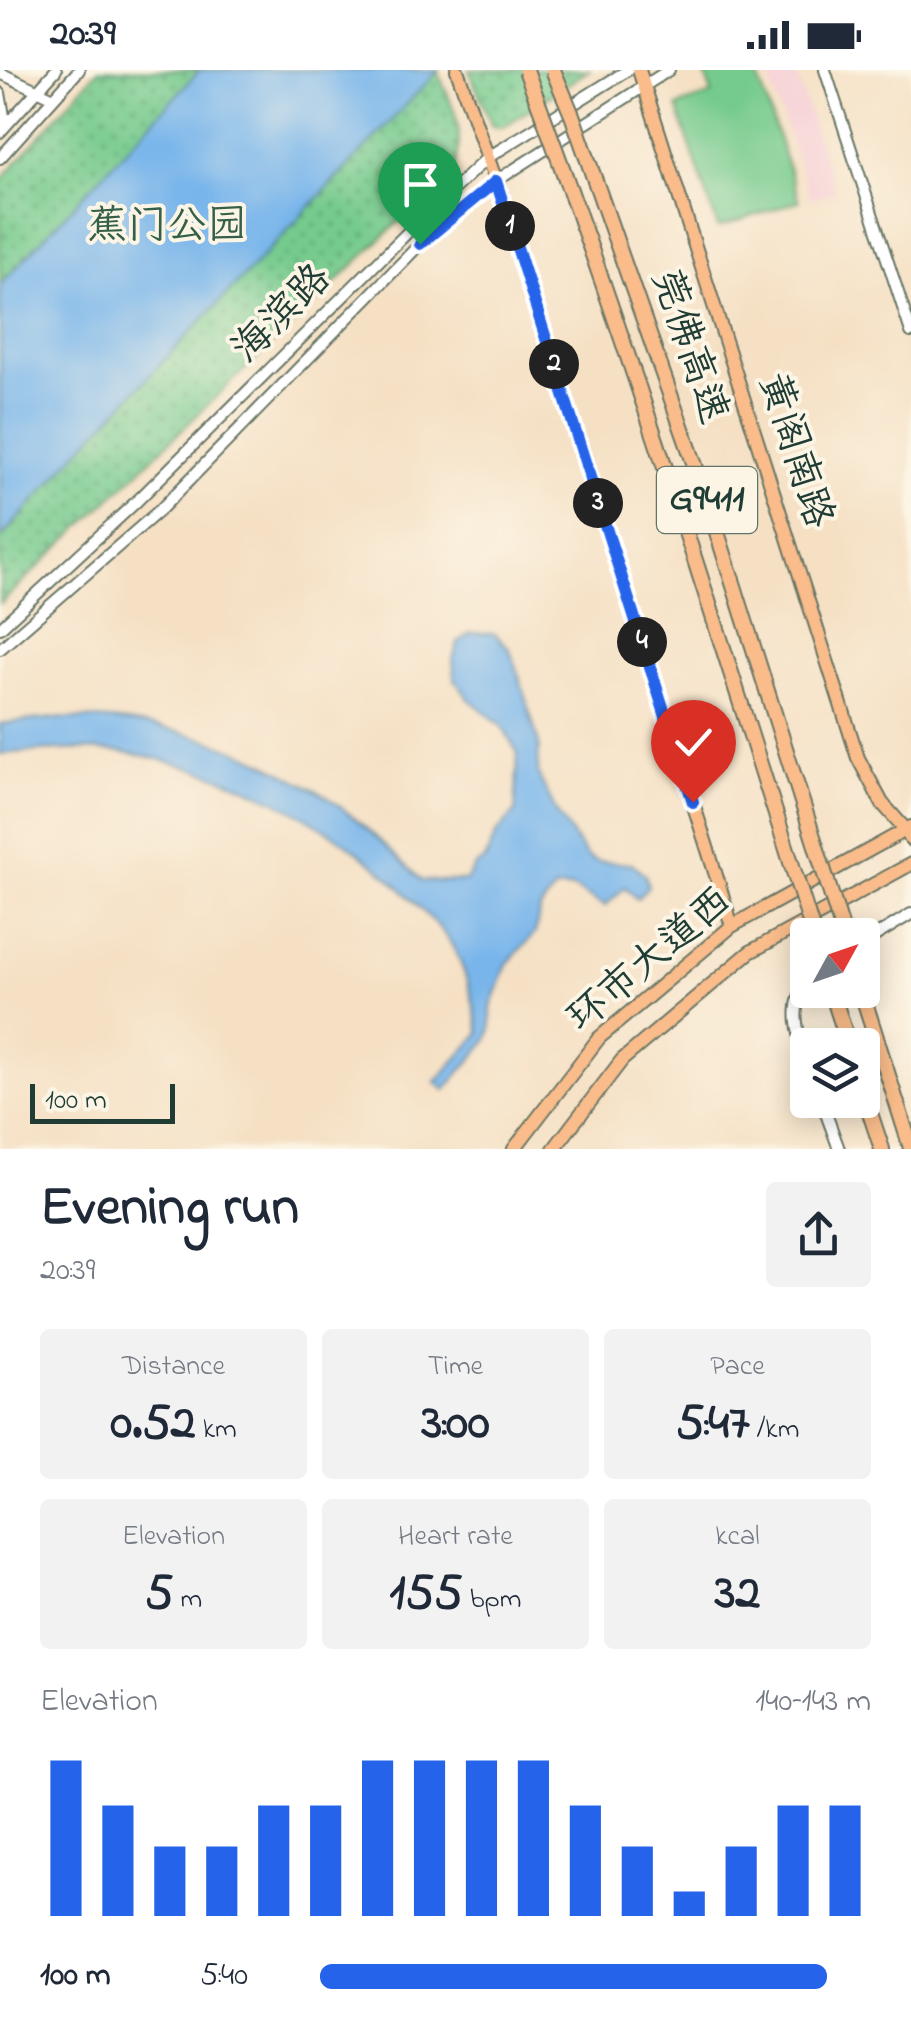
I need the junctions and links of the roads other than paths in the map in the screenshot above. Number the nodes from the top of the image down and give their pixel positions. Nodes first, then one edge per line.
1 (56, 70) edge
2 (79, 70) edge
3 (456, 70) edge
4 (526, 70) edge
5 (553, 70) edge
6 (628, 70) edge
7 (639, 70) edge
8 (669, 70) edge
9 (825, 70) edge
10 (0, 73) edge
11 (644, 86) junction
12 (38, 90) junction
13 (0, 93) edge
14 (54, 98) junction
15 (1, 131) edge
16 (0, 158) edge
17 (487, 158) junction
18 (496, 181) junction
19 (911, 332) edge
20 (0, 628) edge
21 (0, 649) edge
22 (909, 832) edge
23 (911, 864) edge
24 (911, 914) edge
25 (809, 918) edge
26 (839, 918) edge
27 (732, 926) junction
28 (880, 933) edge
29 (867, 1008) edge
30 (828, 1118) edge
31 (872, 1118) edge
32 (911, 1148) edge
33 (514, 1149) edge
34 (554, 1149) edge
35 (840, 1149) edge
36 (882, 1149) edge

1 - 12 street
2 - 14 street
3 - 17 main road
4 - 25 highway, 莞佛高速 / G9411, bridge
5 - 26 highway, 莞佛高速 / G9411, bridge
6 - 17 street, 海滨路
7 - 11 main road, 黄阁南路
8 - 11 street
9 - 19 street
10 - 12 street
11 - 18 street
11 - 22 main road, 黄阁南路
12 - 14 street
12 - 15 street
13 - 15 street
14 - 16 street
17 - 18 main road
17 - 20 street, 海滨路
18 - 21 street
18 - 27 main road
22 - 27 main road, 环市大道西
23 - 34 main road, 环市大道西
24 - 28 street
27 - 33 main road, 环市大道西
29 - 32 highway
30 - 35 street
31 - 36 highway

